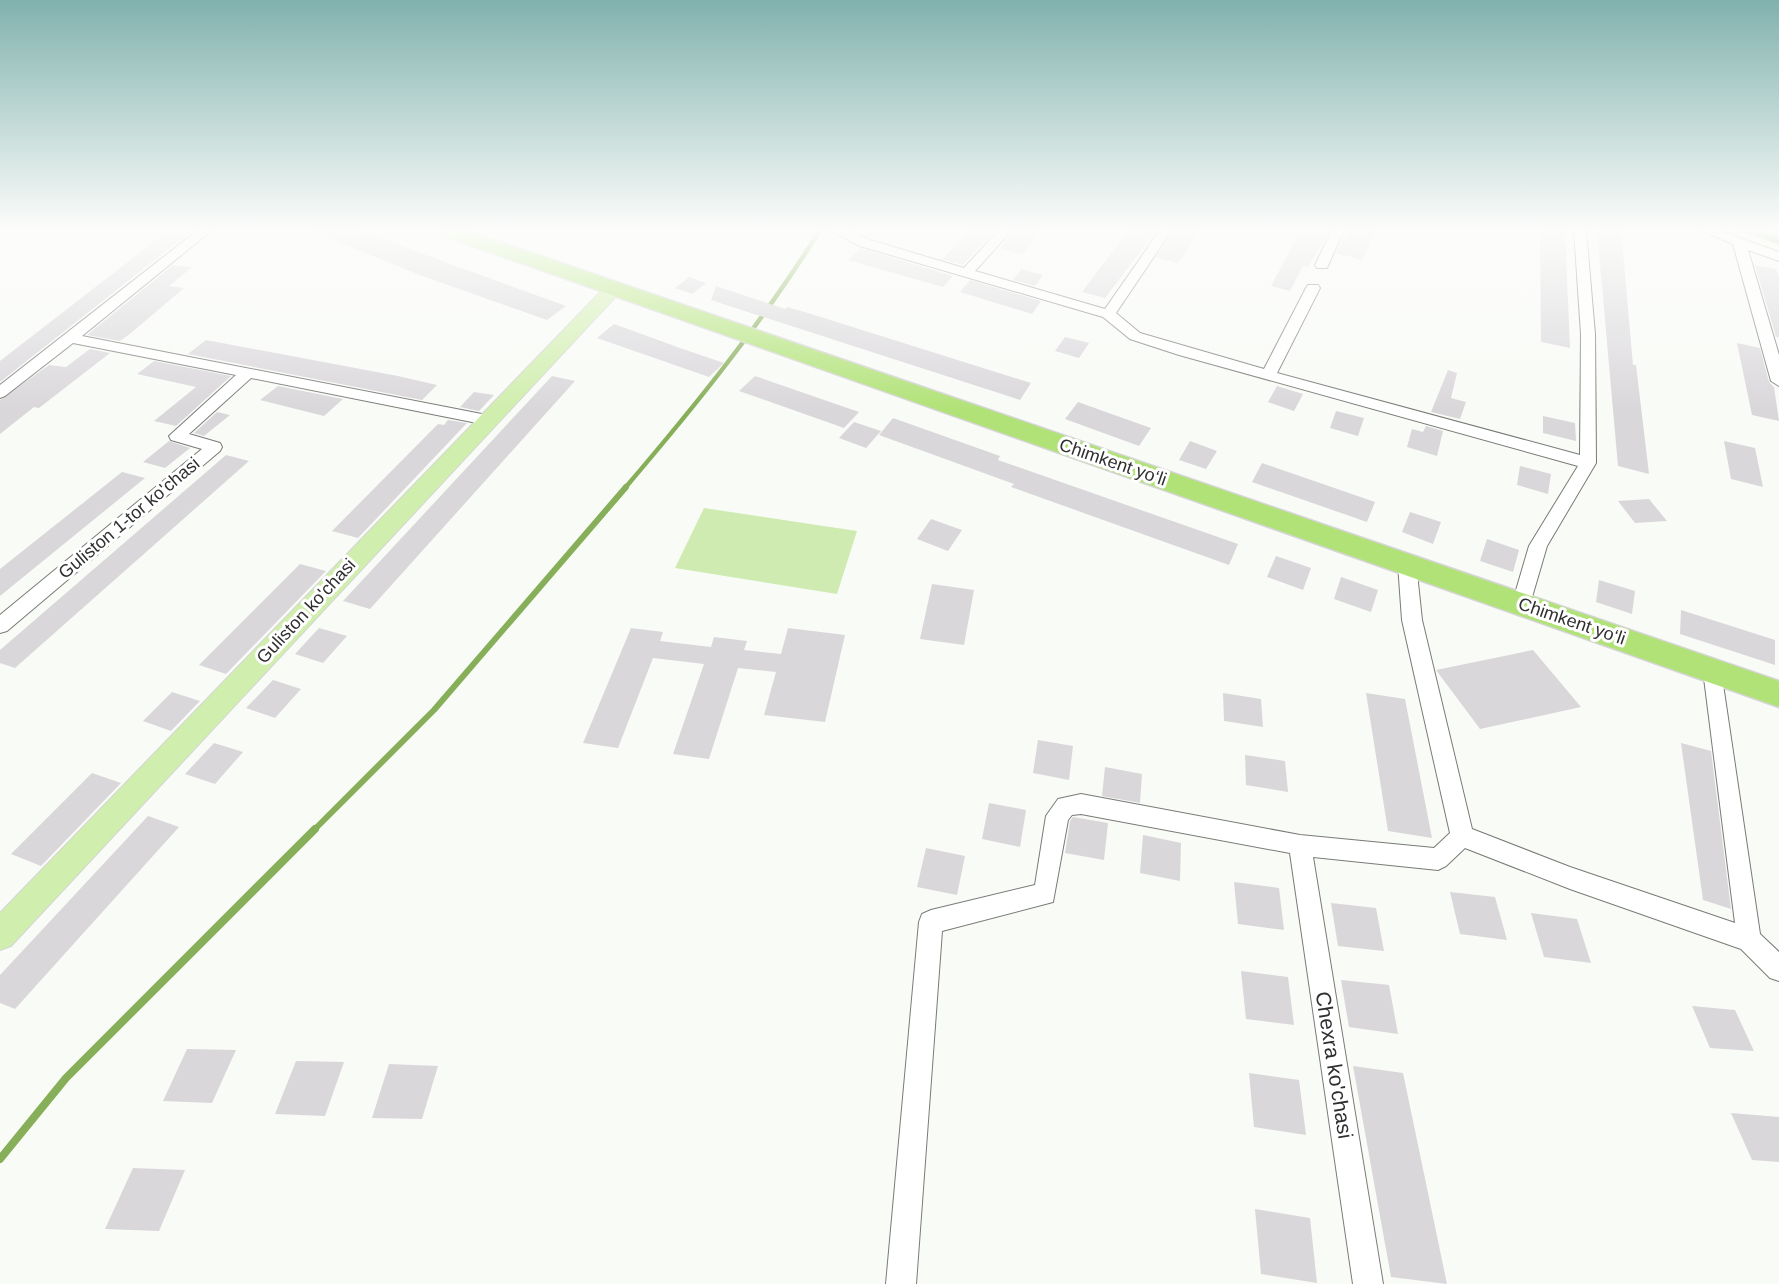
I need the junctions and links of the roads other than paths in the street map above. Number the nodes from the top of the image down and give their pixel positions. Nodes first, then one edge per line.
1 (132, 290) edge
2 (612, 290) edge
3 (620, 290) edge
4 (1030, 290) edge
5 (1125, 290) edge
6 (1312, 290) edge
7 (1585, 290) edge
8 (1753, 290) edge
9 (1108, 314) junction
10 (72, 338) junction
11 (245, 375) junction
12 (1268, 375) junction
13 (1779, 381) edge
14 (0, 393) edge
15 (487, 420) junction
16 (1588, 463) junction
17 (1407, 564) junction
18 (1521, 604) junction
19 (0, 626) edge
20 (1713, 670) junction
21 (1779, 694) edge
22 (1462, 836) junction
23 (1299, 845) junction
24 (0, 935) edge
25 (1749, 940) junction
26 (1779, 969) edge
27 (901, 1284) edge
28 (1368, 1284) edge

1 - 10 street
2 - 15 main road, Guliston ko'chasi
3 - 17 highway, Chimkent yo‘li
4 - 9 street
5 - 9 street
6 - 12 street
7 - 16 street
8 - 13 street
9 - 12 street
10 - 11 street
10 - 14 street
11 - 15 street
11 - 19 street, Guliston 1-tor ko'chasi
12 - 16 street
15 - 24 main road, Guliston ko'chasi
16 - 18 street
17 - 18 highway, Chimkent yo‘li
17 - 22 street
18 - 20 highway, Chimkent yo‘li
20 - 21 highway, Chimkent yo‘li
20 - 25 street
22 - 23 street
22 - 25 street
23 - 27 street
23 - 28 street, Chexra ko'chasi
25 - 26 street

